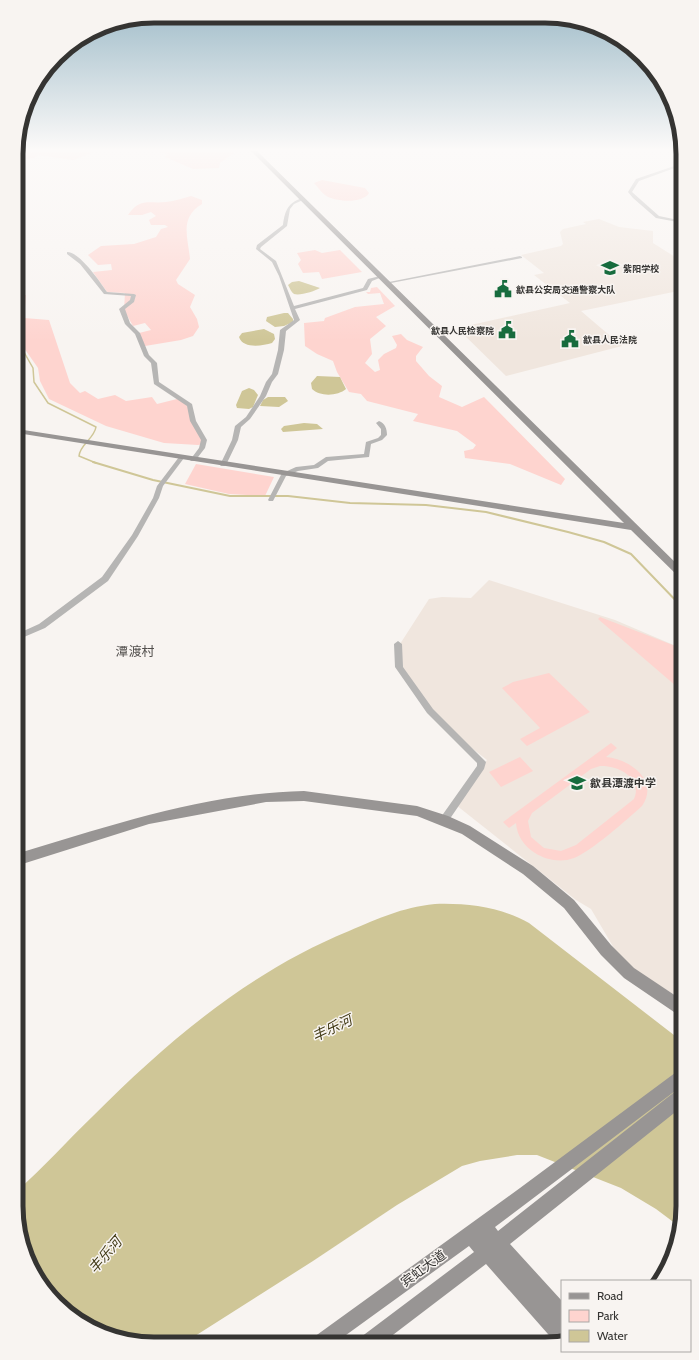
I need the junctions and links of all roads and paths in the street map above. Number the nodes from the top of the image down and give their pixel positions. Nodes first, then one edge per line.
1 (286, 214) edge
2 (317, 214) edge
3 (323, 214) edge
4 (655, 214) edge
5 (676, 221) edge
6 (69, 253) dead end
7 (520, 257) dead end
8 (380, 277) junction
9 (392, 282) junction
10 (293, 308) junction
11 (379, 423) dead end
12 (23, 432) edge
13 (181, 458) junction
14 (194, 460) junction
15 (223, 465) junction
16 (285, 474) junction
17 (271, 500) dead end
18 (633, 527) junction
19 (676, 559) edge
20 (676, 569) edge
21 (23, 634) edge
22 (398, 644) dead end
23 (444, 820) junction
24 (23, 858) edge
25 (676, 1000) edge
26 (676, 1080) edge
27 (676, 1101) edge
28 (476, 1230) junction
29 (492, 1247) junction
30 (561, 1313) edge
31 (561, 1336) edge
32 (328, 1337) edge
33 (375, 1337) edge

1 - 10 street
2 - 8 main road
3 - 9 main road
4 - 5 street
6 - 14 street
7 - 9 street
8 - 10 street
8 - 18 main road
9 - 19 main road
10 - 15 street
11 - 16 street
12 - 13 main road
13 - 14 main road
13 - 21 street
14 - 15 main road
15 - 16 main road
16 - 17 street
16 - 18 main road
18 - 20 main road
22 - 23 street
23 - 24 main road
23 - 25 main road
26 - 28 main road, 宾虹大道
27 - 29 main road
28 - 29 main road
28 - 32 main road, 宾虹大道
29 - 30 main road
29 - 31 main road
29 - 33 main road

